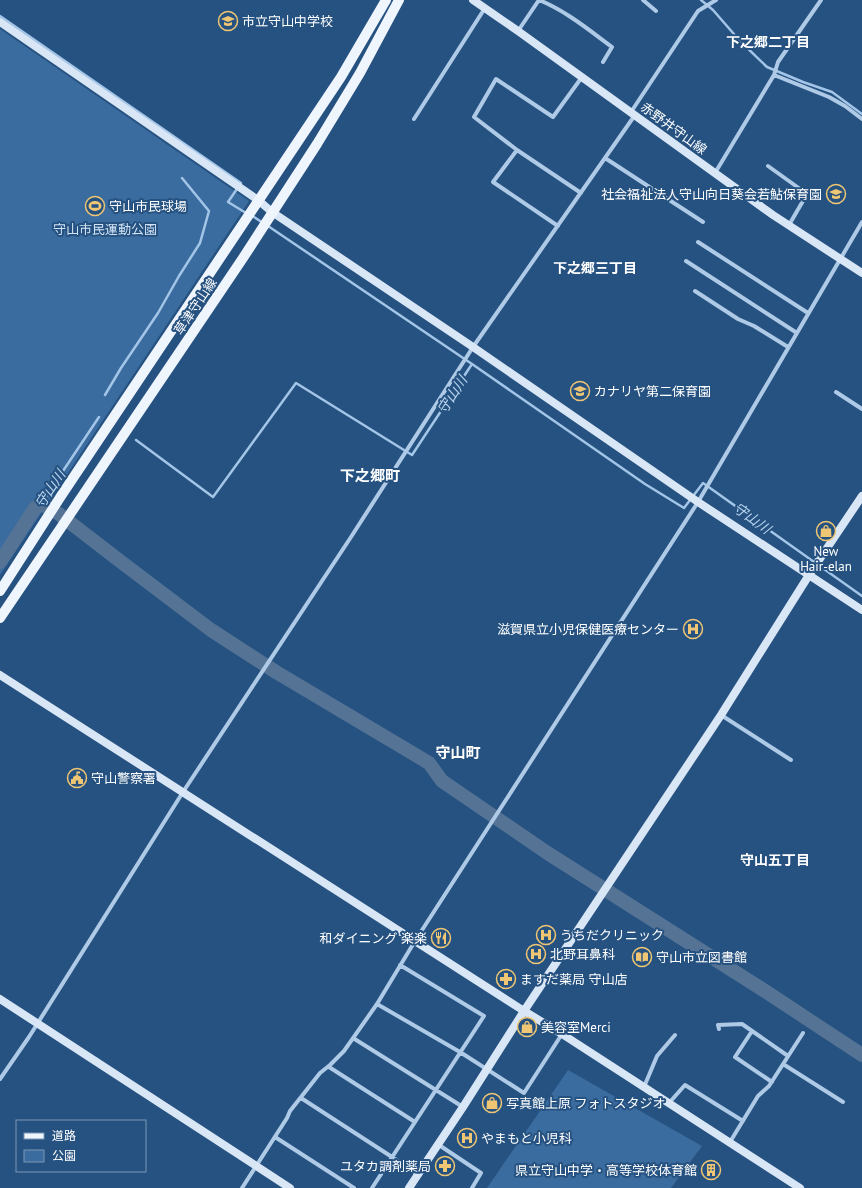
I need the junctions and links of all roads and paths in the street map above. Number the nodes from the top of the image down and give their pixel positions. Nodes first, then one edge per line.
1 (386, 0) edge
2 (399, 0) edge
3 (473, 0) edge
4 (539, 0) edge
5 (643, 0) edge
6 (716, 0) edge
7 (821, 0) edge
8 (485, 8) junction
9 (656, 11) dead end
10 (0, 22) edge
11 (518, 31) junction
12 (603, 62) dead end
13 (774, 75) junction
14 (582, 77) junction
15 (633, 113) junction
16 (414, 119) dead end
17 (862, 119) edge
18 (517, 150) junction
19 (605, 158) junction
20 (768, 166) dead end
21 (714, 173) junction
22 (580, 193) junction
23 (258, 200) junction
24 (272, 212) junction
25 (703, 222) dead end
26 (862, 222) edge
27 (789, 225) junction
28 (558, 226) junction
29 (698, 242) dead end
30 (840, 258) junction
31 (686, 261) dead end
32 (862, 273) edge
33 (695, 291) dead end
34 (808, 313) junction
35 (797, 333) junction
36 (473, 347) junction
37 (788, 348) junction
38 (836, 392) dead end
39 (862, 409) edge
40 (862, 496) edge
41 (698, 502) junction
42 (809, 574) junction
43 (0, 591) edge
44 (862, 610) edge
45 (0, 618) edge
46 (0, 675) edge
47 (721, 715) junction
48 (791, 760) dead end
49 (183, 792) junction
50 (415, 941) junction
51 (400, 965) junction
52 (0, 999) edge
53 (377, 1004) junction
54 (524, 1011) junction
55 (36, 1024) junction
56 (719, 1029) dead end
57 (752, 1031) junction
58 (803, 1033) dead end
59 (562, 1034) junction
60 (675, 1035) dead end
61 (353, 1038) junction
62 (460, 1052) junction
63 (788, 1056) junction
64 (783, 1064) junction
65 (329, 1066) junction
66 (487, 1070) junction
67 (0, 1079) edge
68 (772, 1082) junction
69 (644, 1087) junction
70 (436, 1090) junction
71 (301, 1098) junction
72 (843, 1102) dead end
73 (669, 1103) junction
74 (464, 1107) junction
75 (743, 1121) junction
76 (415, 1122) junction
77 (276, 1137) junction
78 (730, 1143) junction
79 (439, 1145) junction
80 (392, 1157) junction
81 (256, 1166) junction
82 (418, 1175) junction
83 (242, 1188) edge
84 (290, 1188) edge
85 (354, 1188) edge
86 (372, 1188) edge
87 (409, 1188) edge
88 (472, 1188) edge
89 (800, 1188) edge

1 - 23 main road, 草津守山線
2 - 24 main road, 草津守山線
3 - 8 street, 赤野井守山線
4 - 11 street
4 - 12 street
5 - 9 street
6 - 15 street
7 - 13 street
8 - 11 street, 赤野井守山線
8 - 16 street
10 - 23 street
11 - 14 street, 赤野井守山線
13 - 17 street
13 - 21 street
14 - 15 street, 赤野井守山線
14 - 18 street
15 - 19 street
15 - 21 street, 赤野井守山線
18 - 22 street
18 - 28 street
19 - 22 street
19 - 25 street
20 - 27 street
21 - 27 street, 赤野井守山線
22 - 28 street
23 - 24 street
23 - 43 main road, 草津守山線
24 - 36 street
24 - 45 main road, 草津守山線
26 - 30 street
27 - 30 street, 赤野井守山線
28 - 36 street
29 - 34 street
30 - 32 street, 赤野井守山線
30 - 34 street
31 - 35 street
33 - 37 street
34 - 35 street
35 - 37 street
36 - 41 street
36 - 49 street
37 - 41 street
38 - 39 street
40 - 42 street
41 - 42 street
41 - 50 street
42 - 44 street
42 - 47 street
46 - 49 street
47 - 48 street
47 - 54 street
49 - 50 street
49 - 55 street
50 - 51 street
50 - 54 street
51 - 53 street
51 - 62 street
52 - 55 street
53 - 61 street
53 - 62 street
54 - 59 street
54 - 66 street
55 - 67 street
55 - 81 street
56 - 57 street
57 - 63 street
57 - 68 street
58 - 63 street
59 - 66 street
59 - 69 street
60 - 69 street
61 - 65 street
61 - 70 street
62 - 66 street
62 - 70 street
63 - 64 street
64 - 68 street
64 - 72 street
65 - 71 street
65 - 76 street
66 - 74 street
68 - 75 street
69 - 73 street
70 - 74 street
70 - 76 street
71 - 77 street
71 - 80 street
73 - 75 street
73 - 78 street
74 - 79 street
75 - 78 street
76 - 80 street
77 - 81 street
77 - 85 street
78 - 89 street
79 - 82 street
79 - 88 street
80 - 82 street
80 - 86 street
81 - 83 street
81 - 84 street
82 - 87 street

